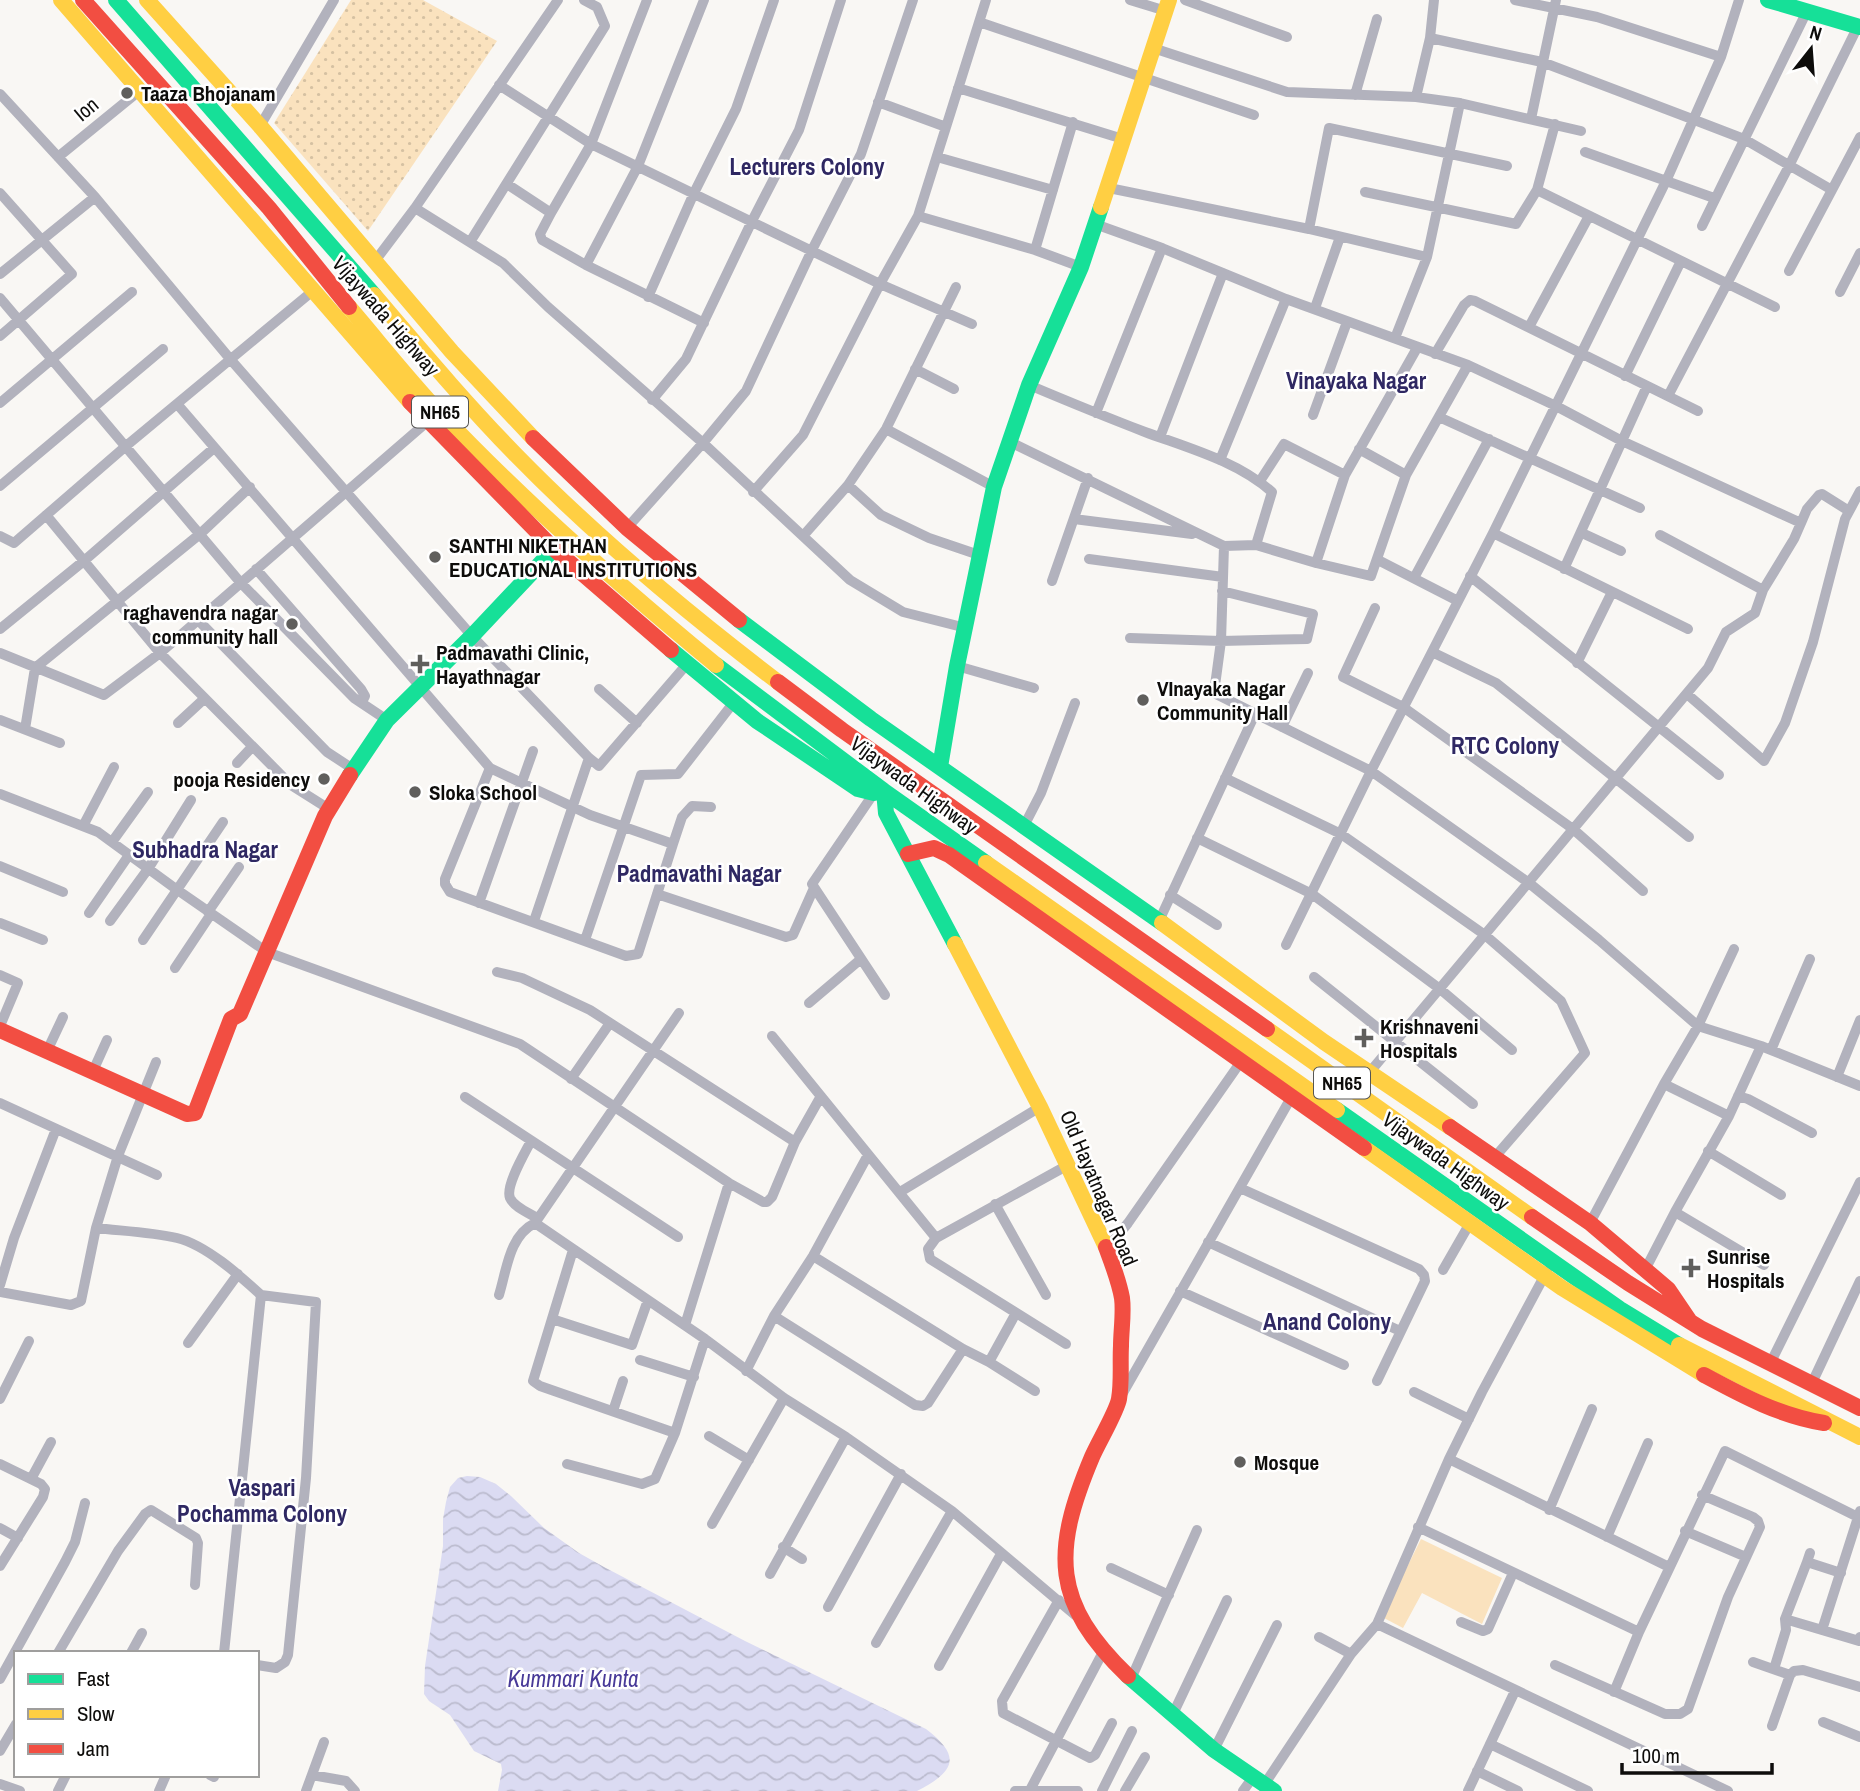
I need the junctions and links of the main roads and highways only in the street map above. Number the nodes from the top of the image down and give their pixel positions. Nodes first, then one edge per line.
1 (61, 0) edge
2 (83, 0) edge
3 (116, 0) edge
4 (147, 0) edge
5 (1768, 0) edge
6 (1167, 6) edge
7 (1859, 26) edge
8 (412, 342) junction
9 (394, 358) junction
10 (554, 549) junction
11 (940, 767) junction
12 (879, 792) junction
13 (908, 854) junction
14 (1147, 985) junction
15 (0, 1028) edge
16 (1548, 1269) junction
17 (1690, 1323) junction
18 (1791, 1374) junction
19 (1781, 1397) junction
20 (1860, 1408) edge
21 (1836, 1425) junction
22 (1860, 1437) edge
23 (1263, 1784) edge

1 - 10 main road
2 - 9 main road, Vijaywada Highway / NH65
3 - 8 main road, Vijaywada Highway / NH65
4 - 11 main road
5 - 7 main road
6 - 11 main road
8 - 9 main road
8 - 17 main road, Vijaywada Highway / NH65
9 - 12 main road, Vijaywada Highway / NH65
10 - 12 main road
10 - 15 main road
11 - 17 main road
12 - 13 main road, Old Hayatnagar Road
12 - 14 main road, Vijaywada Highway / NH65
13 - 14 main road
13 - 23 main road, Old Hayatnagar Road
14 - 16 main road, Vijaywada Highway / NH65
14 - 16 main road
16 - 19 main road, Vijaywada Highway / NH65
16 - 21 main road
17 - 18 main road, Vijaywada Highway / NH65
18 - 19 main road
18 - 20 main road, Vijaywada Highway / NH65
19 - 21 main road, Vijaywada Highway / NH65
21 - 22 main road, Vijaywada Highway / NH65

